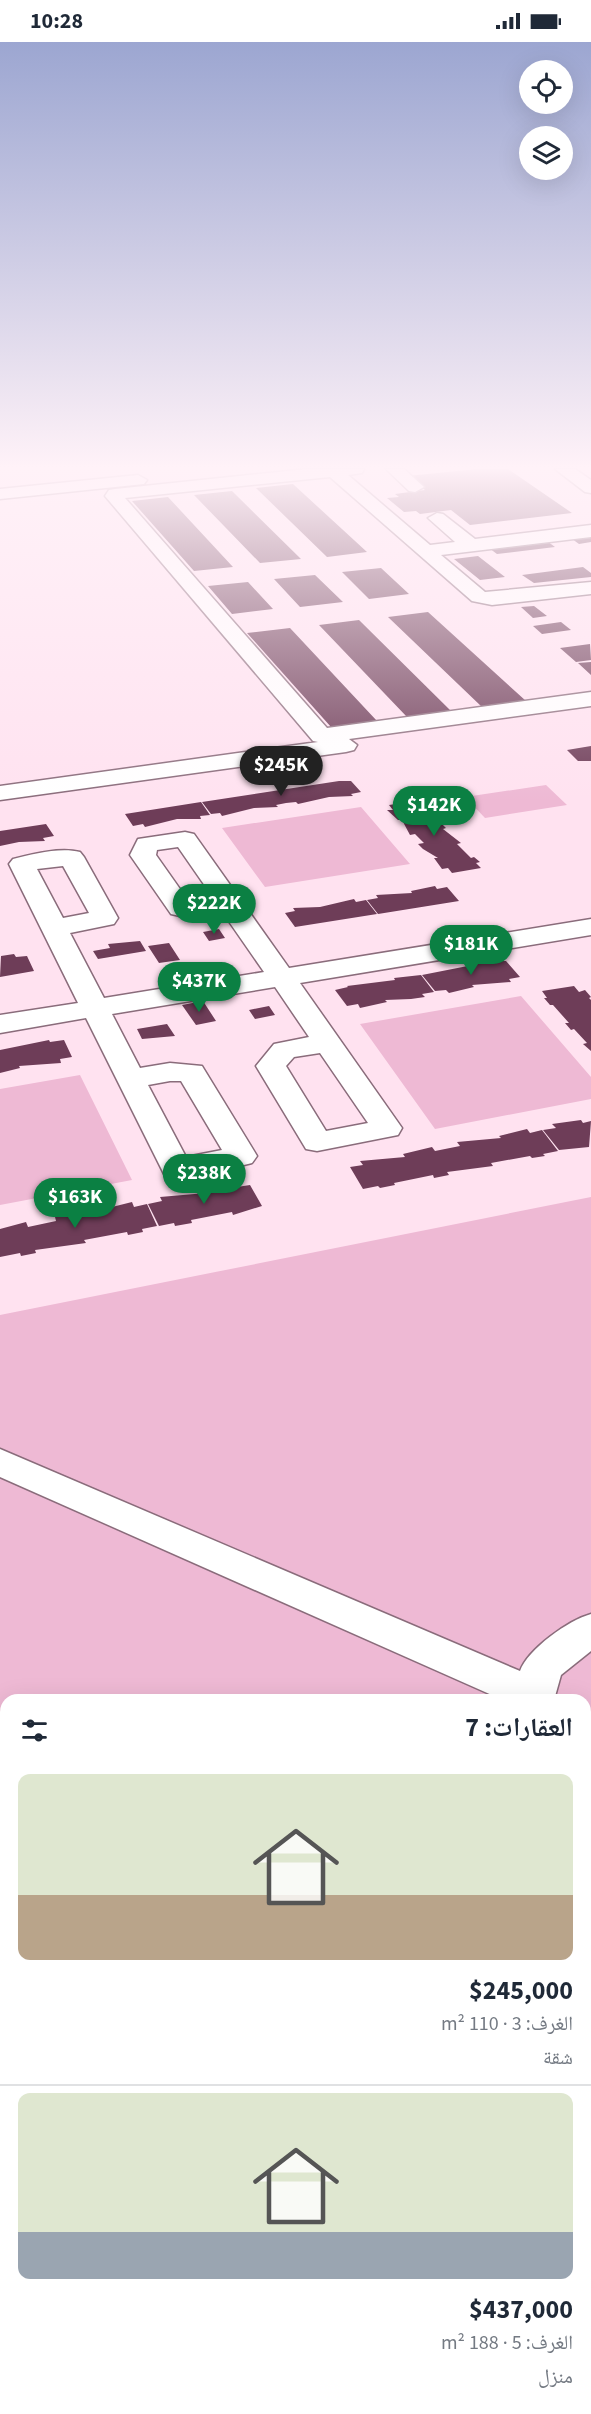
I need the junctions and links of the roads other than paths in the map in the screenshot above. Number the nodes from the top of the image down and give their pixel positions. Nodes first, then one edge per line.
1 (186, 580) edge
2 (459, 580) edge
3 (591, 588) edge
4 (591, 699) edge
5 (591, 710) edge
6 (0, 793) edge
7 (228, 901) dead end
8 (591, 905) edge
9 (591, 927) edge
10 (54, 928) dead end
11 (275, 967) junction
12 (89, 998) junction
13 (0, 1001) edge
14 (0, 1024) edge
15 (327, 1043) dead end
16 (130, 1079) dead end
17 (0, 1462) edge
18 (591, 1629) edge
19 (526, 1694) edge
20 (534, 1694) edge

1 - 4 street
2 - 3 street
5 - 6 street
7 - 11 street
8 - 11 street
9 - 11 street
10 - 12 street
11 - 12 street
11 - 15 street
12 - 13 street
12 - 14 street
12 - 16 street
17 - 19 street
18 - 20 street

